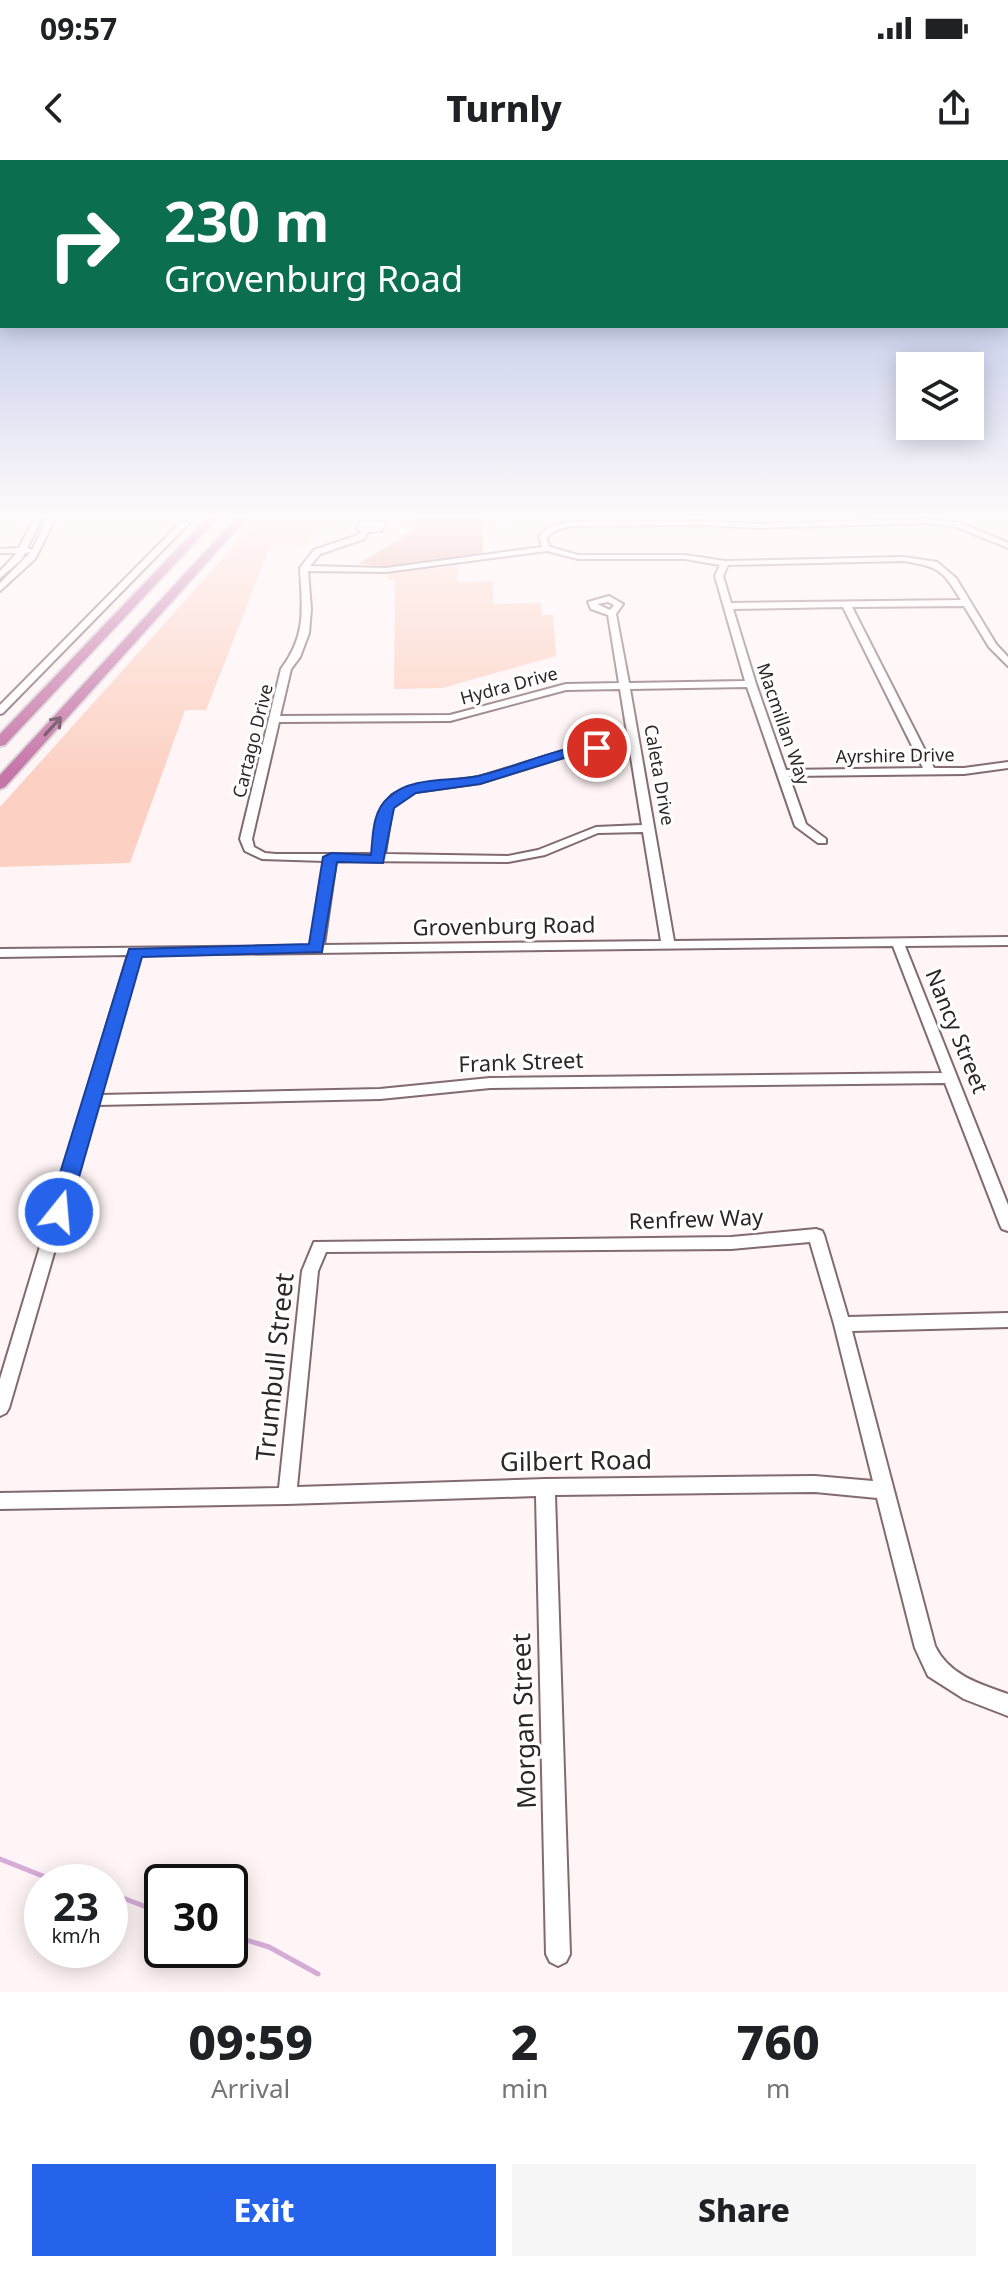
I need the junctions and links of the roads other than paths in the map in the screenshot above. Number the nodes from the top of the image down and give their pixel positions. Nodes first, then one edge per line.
1 (107, 602) edge
2 (133, 602) edge
3 (165, 602) edge
4 (305, 602) edge
5 (728, 602) edge
6 (966, 603) joint
7 (846, 604) junction
8 (729, 606) junction
9 (612, 614) dead end
10 (1008, 663) edge
11 (751, 684) junction
12 (624, 685) junction
13 (0, 711) edge
14 (276, 719) junction
15 (0, 742) edge
16 (636, 748) junction
17 (1008, 765) edge
18 (930, 771) junction
19 (783, 773) junction
20 (0, 784) edge
21 (650, 828) junction
22 (822, 841) dead end
23 (331, 857) junction
24 (378, 859) junction
25 (1008, 941) edge
26 (668, 943) junction
27 (898, 943) junction
28 (317, 949) junction
29 (135, 952) junction
30 (0, 953) edge
31 (952, 1078) junction
32 (92, 1100) junction
33 (1008, 1225) edge
34 (320, 1246) joint
35 (1008, 1320) edge
36 (842, 1324) junction
37 (0, 1408) edge
38 (545, 1487) junction
39 (885, 1490) junction
40 (287, 1496) junction
41 (0, 1501) edge
42 (1008, 1705) edge
43 (558, 1954) dead end

1 - 13 street
2 - 15 highway
20 -> 3 highway
4 - 14 street, Cartago Drive
5 - 8 street, Macmillan Way
6 - 7 street
6 - 10 street
7 - 8 street
7 - 18 street
8 - 11 street, Macmillan Way
9 - 12 street, Caleta Drive
11 - 12 street, Hydra Drive
11 - 19 street, Macmillan Way
12 - 14 street, Hydra Drive
12 - 16 street, Caleta Drive
14 - 23 street, Cartago Drive
16 - 21 street, Caleta Drive
16 - 24 street
17 - 18 street, Ayrshire Drive
18 - 19 street, Ayrshire Drive
19 - 22 street, Macmillan Way
21 - 24 street
21 - 26 street, Caleta Drive
23 - 24 street
23 - 28 street
25 - 27 street, Grovenburg Road
26 - 27 street, Grovenburg Road
26 - 28 street, Grovenburg Road
27 - 31 street, Nancy Street
28 - 29 street, Grovenburg Road
29 - 30 street, Grovenburg Road
29 - 32 street
31 - 32 street, Frank Street
31 - 33 street, Nancy Street
32 - 37 street
34 - 36 street, Renfrew Way
34 - 40 street, Trumbull Street
35 - 36 street
36 - 39 street
38 - 39 street, Gilbert Road
38 - 40 street, Gilbert Road
38 - 43 street, Morgan Street
39 - 42 street
40 - 41 street, Gilbert Road

